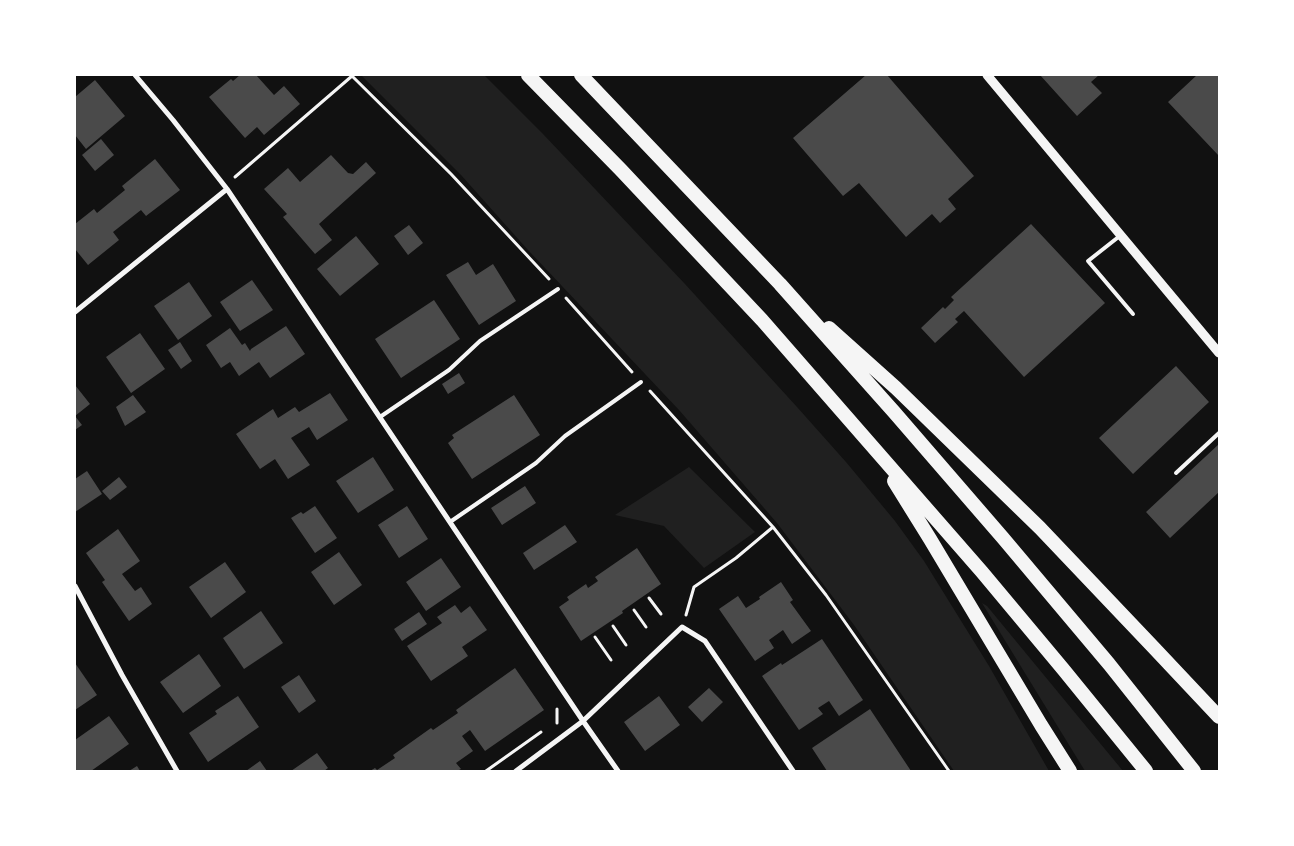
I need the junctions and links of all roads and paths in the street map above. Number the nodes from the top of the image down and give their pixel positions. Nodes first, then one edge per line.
1 (135, 75) edge
2 (528, 75) edge
3 (581, 75) edge
4 (987, 75) edge
5 (351, 76) edge
6 (226, 187) junction
7 (1121, 235) junction
8 (780, 284) junction
9 (558, 289) junction
10 (75, 312) edge
11 (1133, 314) dead end
12 (1219, 353) edge
13 (642, 382) junction
14 (380, 417) junction
15 (1219, 432) edge
16 (869, 442) junction
17 (1176, 473) dead end
18 (450, 522) junction
19 (773, 527) junction
20 (75, 586) edge
21 (649, 598) dead end
22 (634, 610) dead end
23 (660, 614) dead end
24 (613, 626) dead end
25 (646, 627) dead end
26 (682, 627) junction
27 (595, 637) dead end
28 (626, 645) dead end
29 (611, 660) dead end
30 (556, 682) junction
31 (1219, 717) edge
32 (583, 721) junction
33 (557, 723) dead end
34 (549, 728) dead end
35 (178, 771) edge
36 (486, 771) edge
37 (516, 771) edge
38 (618, 771) edge
39 (793, 771) edge
40 (949, 771) edge
41 (1070, 771) edge
42 (1146, 771) edge
43 (1194, 771) edge

1 - 6 street
2 - 16 highway
3 - 8 highway
4 - 7 street
5 - 6 path
5 - 9 path
6 - 10 street
6 - 14 street
7 - 11 lane
7 - 12 street
8 - 31 highway
8 - 43 highway
9 - 13 path
9 - 14 lane
13 - 18 lane
13 - 19 path
14 - 18 street
15 - 17 lane
16 - 41 highway
16 - 42 highway
18 - 30 street
19 - 26 path
19 - 40 path
20 - 35 street
21 - 23 path
22 - 25 path
24 - 28 path
26 - 32 street
26 - 39 street
27 - 29 path
30 - 32 street
30 - 33 path
32 - 37 street
32 - 38 street
34 - 36 path

